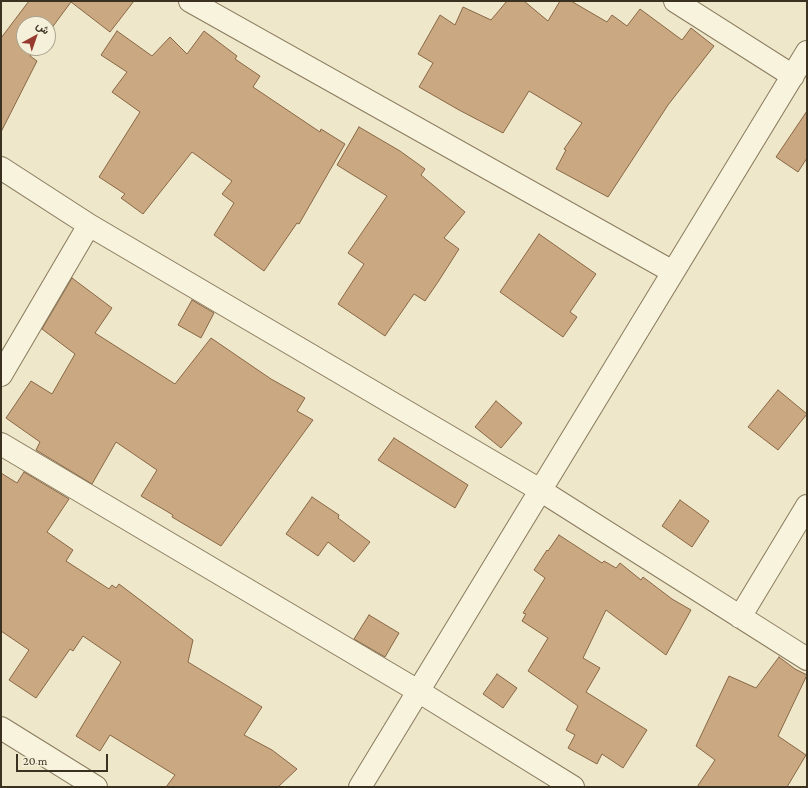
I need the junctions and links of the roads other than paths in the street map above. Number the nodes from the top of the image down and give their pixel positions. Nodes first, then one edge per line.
1 (190, 1) edge
2 (675, 1) edge
3 (807, 52) edge
4 (792, 76) junction
5 (1, 168) edge
6 (89, 225) junction
7 (673, 272) junction
8 (1, 375) edge
9 (1, 444) edge
10 (540, 490) junction
11 (807, 506) edge
12 (740, 617) junction
13 (807, 659) edge
14 (418, 691) junction
15 (1, 728) edge
16 (96, 787) edge
17 (360, 787) edge
18 (573, 787) edge

1 - 7 street
2 - 4 street
3 - 4 street
4 - 7 street
5 - 6 street
6 - 8 street
6 - 10 street
7 - 10 street
9 - 14 street
10 - 12 street
10 - 14 street
11 - 12 street
12 - 13 street
14 - 17 street
14 - 18 street
15 - 16 street

